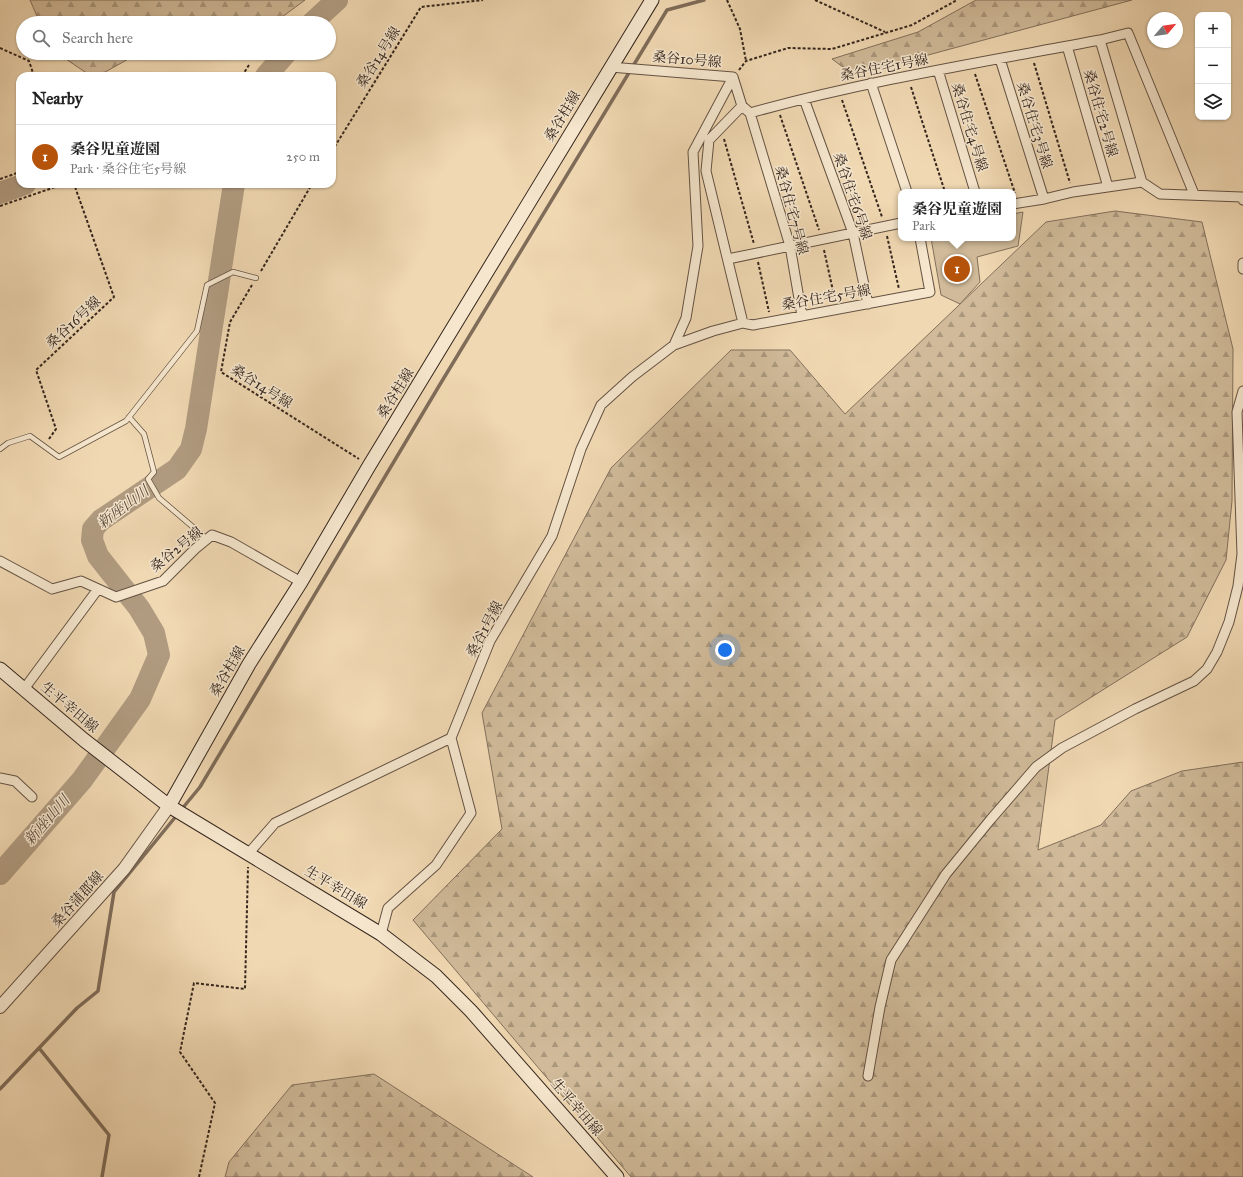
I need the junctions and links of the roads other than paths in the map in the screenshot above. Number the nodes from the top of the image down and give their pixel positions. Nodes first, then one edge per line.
1 (652, 0) edge
2 (1100, 40) junction
3 (1067, 46) junction
4 (1000, 60) junction
5 (610, 67) junction
6 (938, 70) junction
7 (733, 77) junction
8 (871, 83) junction
9 (804, 99) junction
10 (742, 106) junction
11 (750, 113) junction
12 (1142, 182) junction
13 (1108, 187) junction
14 (906, 189) edge
15 (974, 189) edge
16 (1194, 194) junction
17 (1044, 199) junction
18 (1243, 200) edge
19 (1016, 204) edge
20 (898, 224) edge
21 (853, 233) junction
22 (921, 241) edge
23 (790, 246) junction
24 (728, 259) junction
25 (1243, 264) edge
26 (1243, 269) edge
27 (256, 278) road end
28 (868, 304) junction
29 (802, 316) junction
30 (743, 323) junction
31 (674, 345) junction
32 (1243, 391) edge
33 (129, 417) junction
34 (0, 449) edge
35 (207, 539) junction
36 (0, 561) edge
37 (301, 582) junction
38 (98, 589) junction
39 (0, 669) edge
40 (24, 689) junction
41 (451, 738) junction
42 (0, 778) edge
43 (32, 797) dead end
44 (169, 806) junction
45 (248, 854) junction
46 (381, 934) junction
47 (0, 1007) edge
48 (868, 1076) dead end
49 (617, 1177) edge

1 - 5 main road, 桑谷柱線
2 - 3 street, 桑谷住宅1号線
2 - 12 street
2 - 16 street, 桑谷住宅1号線
3 - 4 street, 桑谷住宅1号線
3 - 13 street, 桑谷住宅2号線
4 - 6 street, 桑谷住宅1号線
4 - 17 street, 桑谷住宅3号線
5 - 7 street, 桑谷10号線
5 - 37 main road, 桑谷柱線
6 - 8 street, 桑谷住宅1号線
6 - 15 street, 桑谷住宅4号線
7 - 10 street
7 - 31 street
8 - 9 street, 桑谷住宅1号線
8 - 14 street
9 - 11 street, 桑谷住宅1号線
9 - 21 street, 桑谷住宅6号線
10 - 11 street
10 - 24 street
11 - 23 street, 桑谷住宅7号線
12 - 13 street
12 - 16 street
13 - 17 street
16 - 18 street
17 - 19 street
20 - 21 street
21 - 23 street
21 - 28 street, 桑谷住宅6号線
22 - 28 street, 桑谷住宅5号線
23 - 24 street
23 - 29 street, 桑谷住宅7号線
24 - 30 street
25 - 26 street
27 - 33 lane
28 - 29 street, 桑谷住宅5号線
29 - 30 street, 桑谷住宅5号線
30 - 31 street, 桑谷住宅5号線
31 - 41 street, 桑谷1号線
32 - 48 street
33 - 34 lane
33 - 35 lane
35 - 37 street, 桑谷2号線
35 - 38 street, 桑谷2号線
36 - 38 street, 桑谷2号線
37 - 44 main road, 桑谷柱線
38 - 40 street
39 - 40 main road, 生平幸田線
40 - 44 main road, 生平幸田線
41 - 45 street
41 - 46 street
42 - 43 street
44 - 45 main road, 生平幸田線
44 - 47 street, 桑谷蒲郡線
45 - 46 main road, 生平幸田線
46 - 49 main road, 生平幸田線

